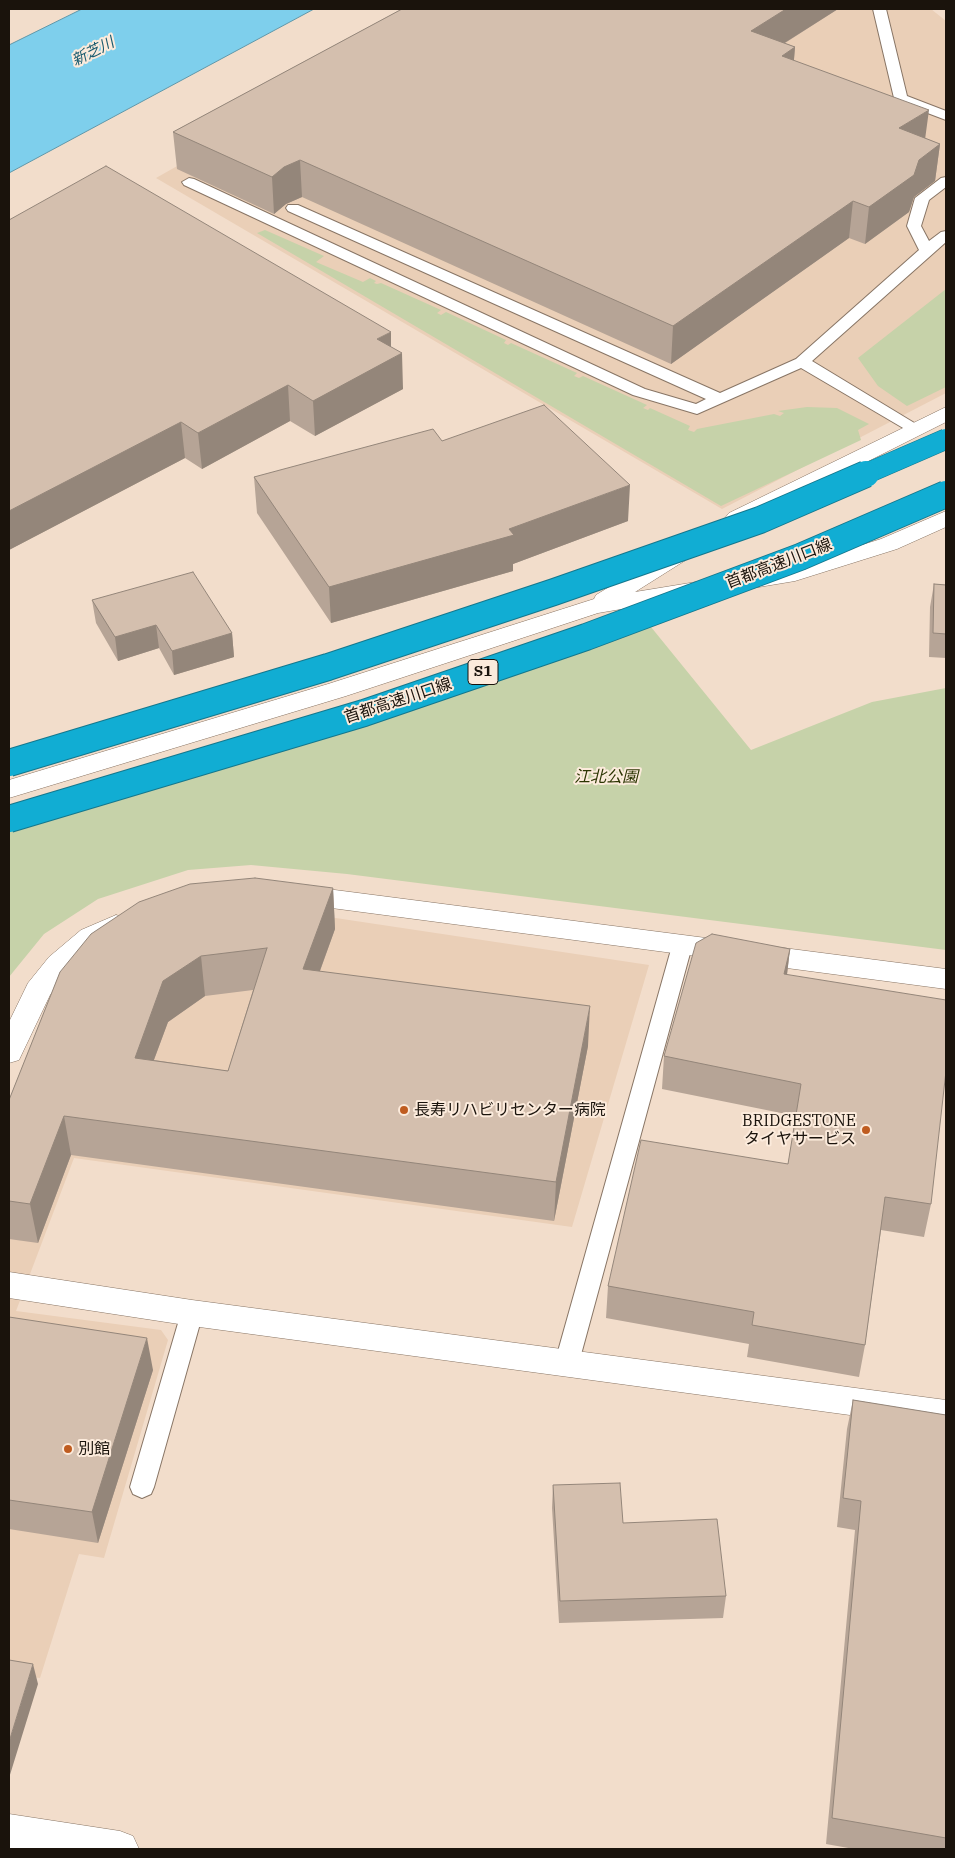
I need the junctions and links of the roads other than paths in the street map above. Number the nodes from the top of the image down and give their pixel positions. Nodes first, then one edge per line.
1 (879, 9) edge
2 (946, 116) edge
3 (946, 181) edge
4 (189, 182) dead end
5 (293, 208) dead end
6 (946, 235) edge
7 (928, 251) junction
8 (802, 362) junction
9 (720, 399) junction
10 (946, 414) edge
11 (915, 430) junction
12 (946, 439) edge
13 (946, 494) edge
14 (946, 518) edge
15 (595, 606) junction
16 (9, 763) edge
17 (9, 788) edge
18 (9, 819) edge
19 (268, 892) edge
20 (138, 915) edge
21 (682, 946) junction
22 (946, 979) edge
23 (9, 1052) edge
24 (9, 1286) edge
25 (192, 1313) junction
26 (567, 1362) junction
27 (946, 1414) edge
28 (142, 1488) dead end
29 (9, 1832) edge
30 (120, 1849) edge

1 - 2 lane
3 - 7 lane
4 - 9 lane
5 - 9 lane
6 - 7 lane
7 - 8 lane
8 - 9 lane
8 - 11 lane
10 - 11 street
11 - 15 street
12 - 16 highway, bridge
13 - 18 highway, 首都高速川口線 / S1, bridge
14 - 15 street
15 - 17 street
19 - 21 street
20 - 23 street
21 - 22 street
21 - 26 lane
24 - 25 street
25 - 26 street
25 - 28 lane
26 - 27 street
29 - 30 street

